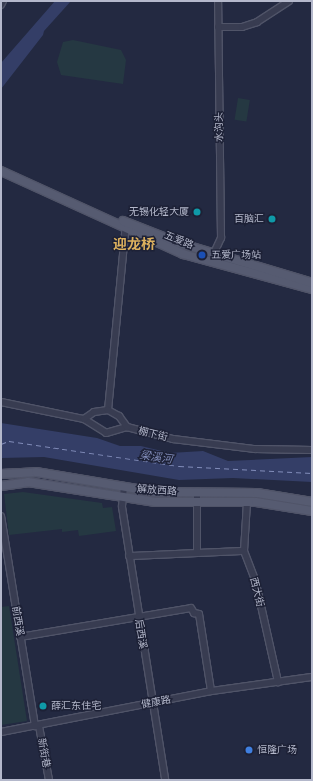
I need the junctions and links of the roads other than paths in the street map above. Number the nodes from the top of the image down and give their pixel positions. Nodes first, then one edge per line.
1 (3, 1) edge
2 (218, 1) edge
3 (289, 1) edge
4 (1, 5) edge
5 (218, 28) junction
6 (1, 166) edge
7 (1, 171) edge
8 (126, 225) junction
9 (214, 253) junction
10 (312, 283) edge
11 (312, 289) edge
12 (1, 402) edge
13 (108, 410) junction
14 (84, 419) junction
15 (127, 427) junction
16 (312, 450) edge
17 (1, 474) edge
18 (1, 486) edge
19 (124, 487) junction
20 (123, 497) junction
21 (197, 497) junction
22 (246, 502) junction
23 (312, 502) edge
24 (312, 511) edge
25 (1, 516) edge
26 (244, 551) junction
27 (196, 553) junction
28 (129, 556) junction
29 (139, 618) junction
30 (20, 637) junction
31 (312, 677) edge
32 (278, 682) junction
33 (211, 691) junction
34 (152, 703) junction
35 (37, 726) junction
36 (1, 732) edge
37 (48, 780) edge
38 (165, 780) edge

1 - 4 street
2 - 5 street, 水沟头
3 - 5 street
5 - 9 street, 水沟头
6 - 8 main road, 五爱路
7 - 8 main road, 五爱路
8 - 9 main road, 五爱路
8 - 11 main road, 五爱路
8 - 13 street
9 - 10 main road, 五爱路
12 - 14 street, 棚下街
13 - 14 street
13 - 15 street
14 - 15 street, 棚下街
15 - 16 street, 棚下街
17 - 19 main road, 解放西路
18 - 20 main road, 解放西路
19 - 20 street, 后西溪
19 - 21 main road, 解放西路
20 - 21 main road, 解放西路
20 - 28 street, 后西溪
21 - 22 main road, 解放西路
21 - 23 main road, 解放西路
21 - 27 street
22 - 24 main road, 解放西路
22 - 26 street, 西大街
25 - 30 street, 前西溪
26 - 27 street
26 - 32 street, 西大街
27 - 28 street
28 - 29 street, 后西溪
29 - 30 street
29 - 33 street
29 - 34 street, 后西溪
30 - 35 street, 前西溪
31 - 32 street, 健康路
32 - 33 street, 健康路
33 - 34 street, 健康路
34 - 35 street, 健康路
34 - 38 street, 后西溪
35 - 36 street, 健康路
35 - 37 street, 新街巷

